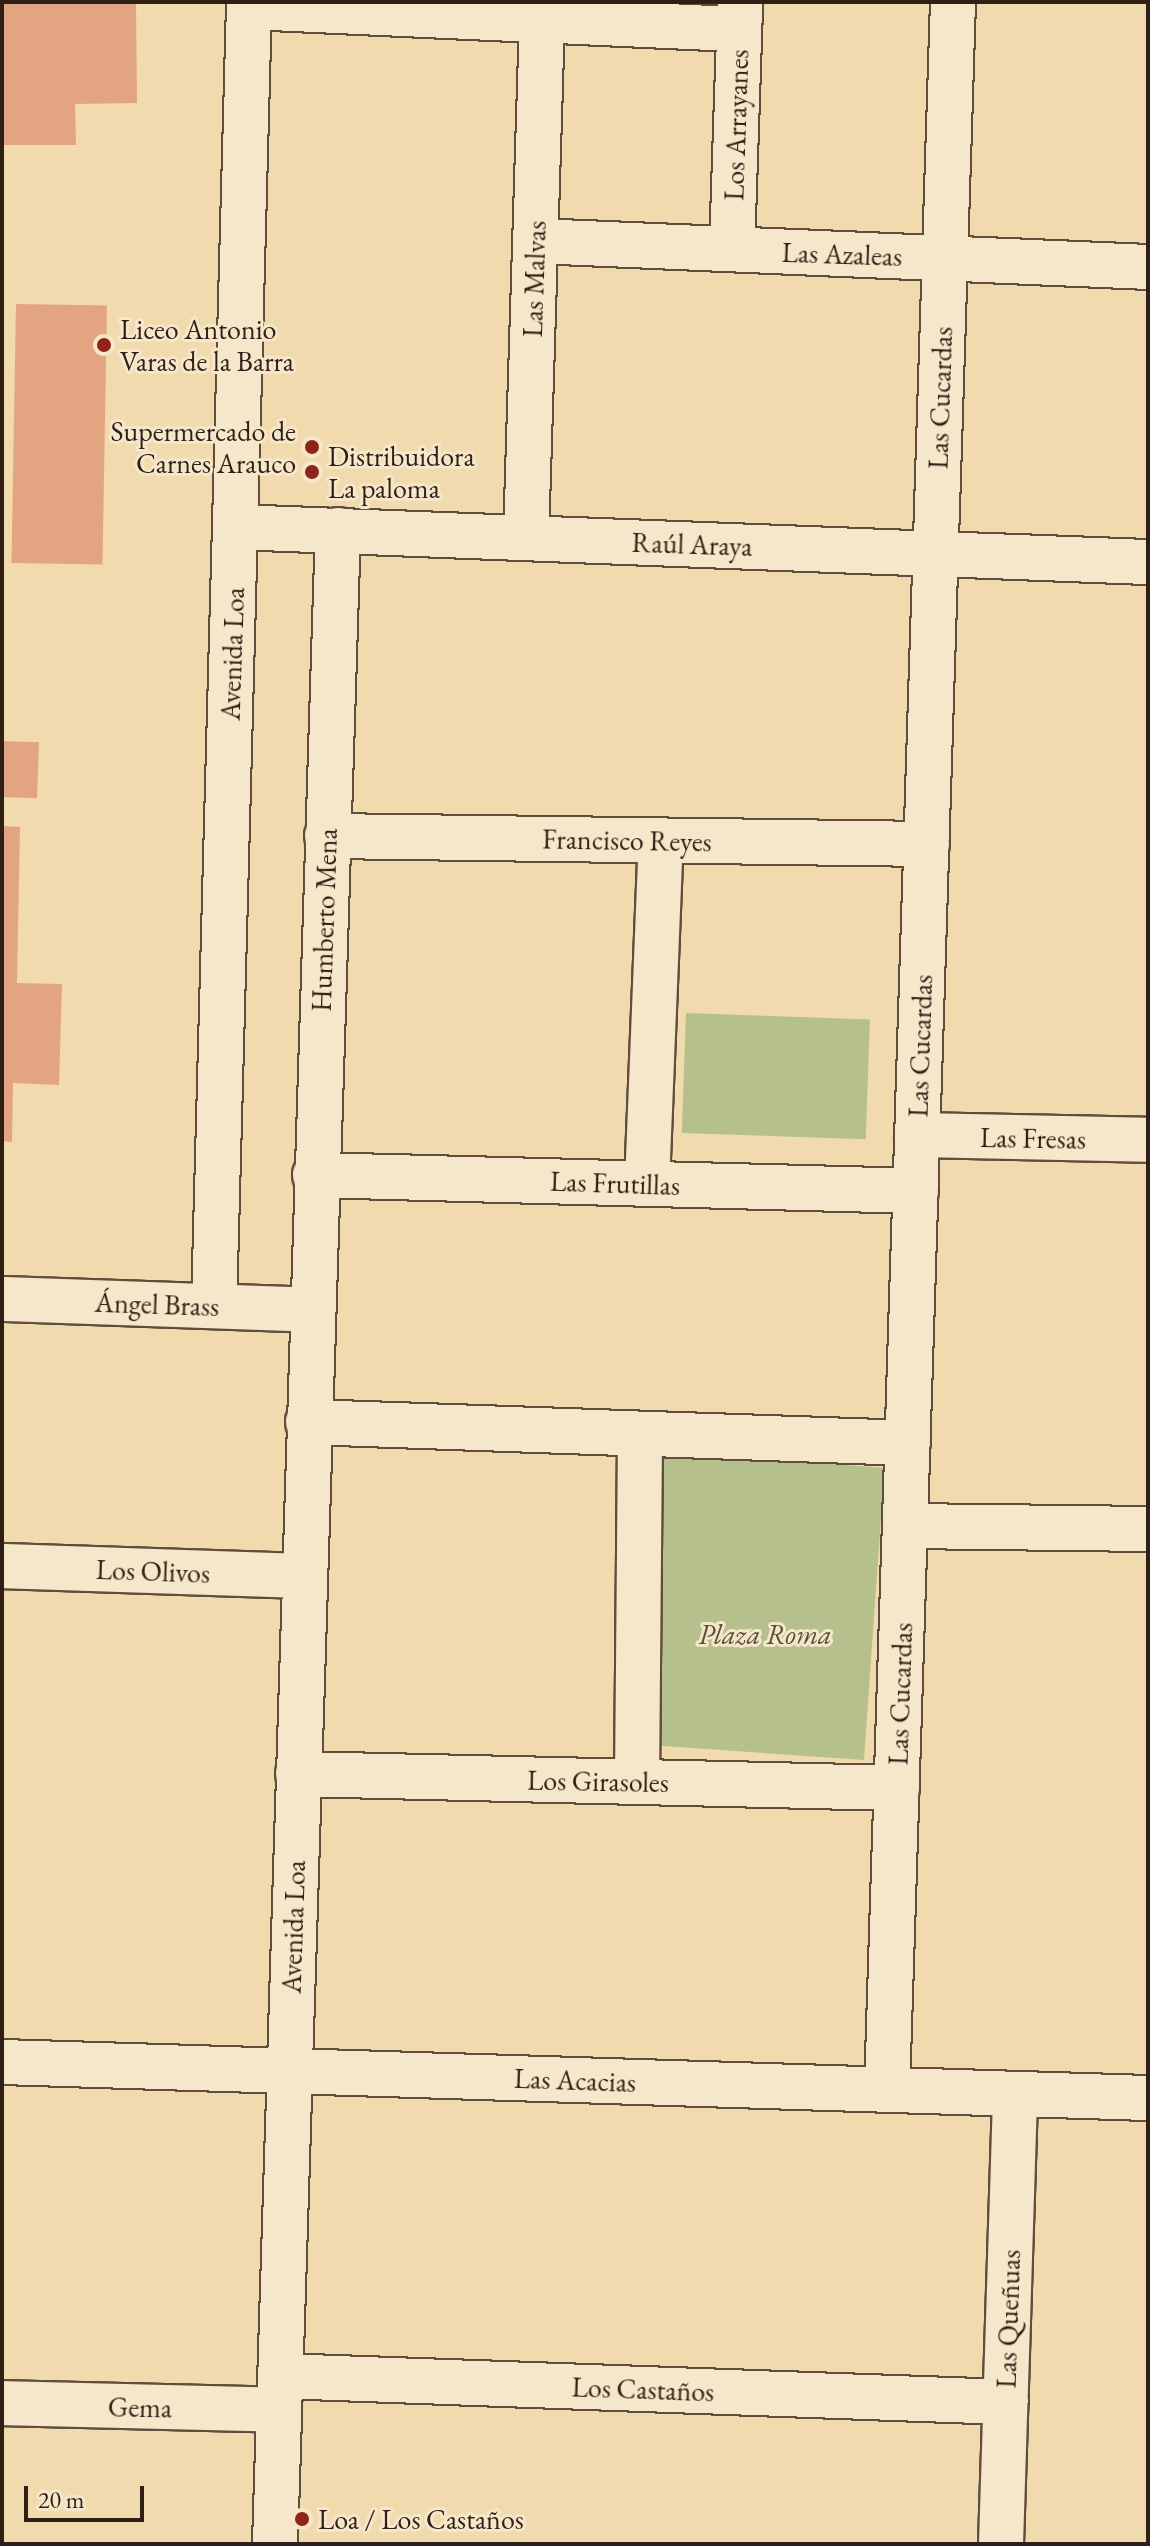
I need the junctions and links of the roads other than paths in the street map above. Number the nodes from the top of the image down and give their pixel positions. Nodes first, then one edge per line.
1 (953, 2) edge
2 (249, 5) edge
3 (739, 16) edge
4 (542, 21) junction
5 (536, 241) junction
6 (732, 249) junction
7 (945, 258) junction
8 (1148, 267) edge
9 (235, 527) junction
10 (338, 530) junction
11 (526, 538) junction
12 (936, 554) junction
13 (1148, 562) edge
14 (327, 836) junction
15 (661, 840) junction
16 (927, 844) junction
17 (917, 1135) junction
18 (1148, 1140) edge
19 (315, 1175) junction
20 (647, 1184) junction
21 (916, 1191) junction
22 (2, 1299) edge
23 (214, 1306) junction
24 (311, 1310) junction
25 (308, 1422) junction
26 (640, 1434) junction
27 (908, 1443) junction
28 (905, 1526) junction
29 (1148, 1529) edge
30 (2, 1566) edge
31 (304, 1576) junction
32 (298, 1774) junction
33 (637, 1782) junction
34 (897, 1788) junction
35 (2, 2062) edge
36 (289, 2071) junction
37 (1148, 2074) edge
38 (887, 2090) junction
39 (1015, 2094) junction
40 (1148, 2098) edge
41 (280, 2393) junction
42 (1006, 2402) junction
43 (2, 2403) edge
44 (275, 2544) edge
45 (1001, 2544) edge

1 - 7 street, Las Cucardas
2 - 4 street
2 - 9 street, Avenida Loa
3 - 4 street
3 - 6 street, Los Arrayanes
4 - 5 street, Las Malvas
5 - 6 street, Las Azaleas
5 - 11 street, Las Malvas
6 - 7 street, Las Azaleas
7 - 8 street, Las Azaleas
7 - 12 street, Las Cucardas
9 - 10 street, Raúl Araya
9 - 23 street, Avenida Loa
10 - 11 street, Raúl Araya
10 - 14 street, Humberto Mena
11 - 12 street, Raúl Araya
12 - 13 street, Raúl Araya
12 - 16 street, Las Cucardas
14 - 15 street, Francisco Reyes
14 - 19 street, Humberto Mena
15 - 16 street, Francisco Reyes
15 - 20 street
16 - 17 street, Las Cucardas
17 - 18 street, Las Fresas
17 - 21 street, Las Cucardas
19 - 20 street, Las Frutillas
19 - 24 street, Humberto Mena
20 - 21 street, Las Frutillas
21 - 27 street, Las Cucardas
22 - 23 street, Ángel Brass
23 - 24 street, Ángel Brass
24 - 25 street, Avenida Loa
25 - 26 street
25 - 31 street, Avenida Loa
26 - 27 street
26 - 33 street
27 - 28 street, Las Cucardas
28 - 29 street
28 - 34 street, Las Cucardas
30 - 31 street, Los Olivos
31 - 32 street, Avenida Loa
32 - 33 street, Los Girasoles
32 - 36 street, Avenida Loa
33 - 34 street, Los Girasoles
34 - 38 street, Las Cucardas
35 - 36 street, Las Acacias
36 - 38 street, Las Acacias
36 - 41 street, Avenida Loa
37 - 40 street
38 - 39 street, Las Acacias
39 - 40 street, Las Acacias
39 - 42 street, Las Queñuas
41 - 42 street, Los Castaños
41 - 43 street, Gema
41 - 44 street, Avenida Loa
42 - 45 street, Las Queñuas

